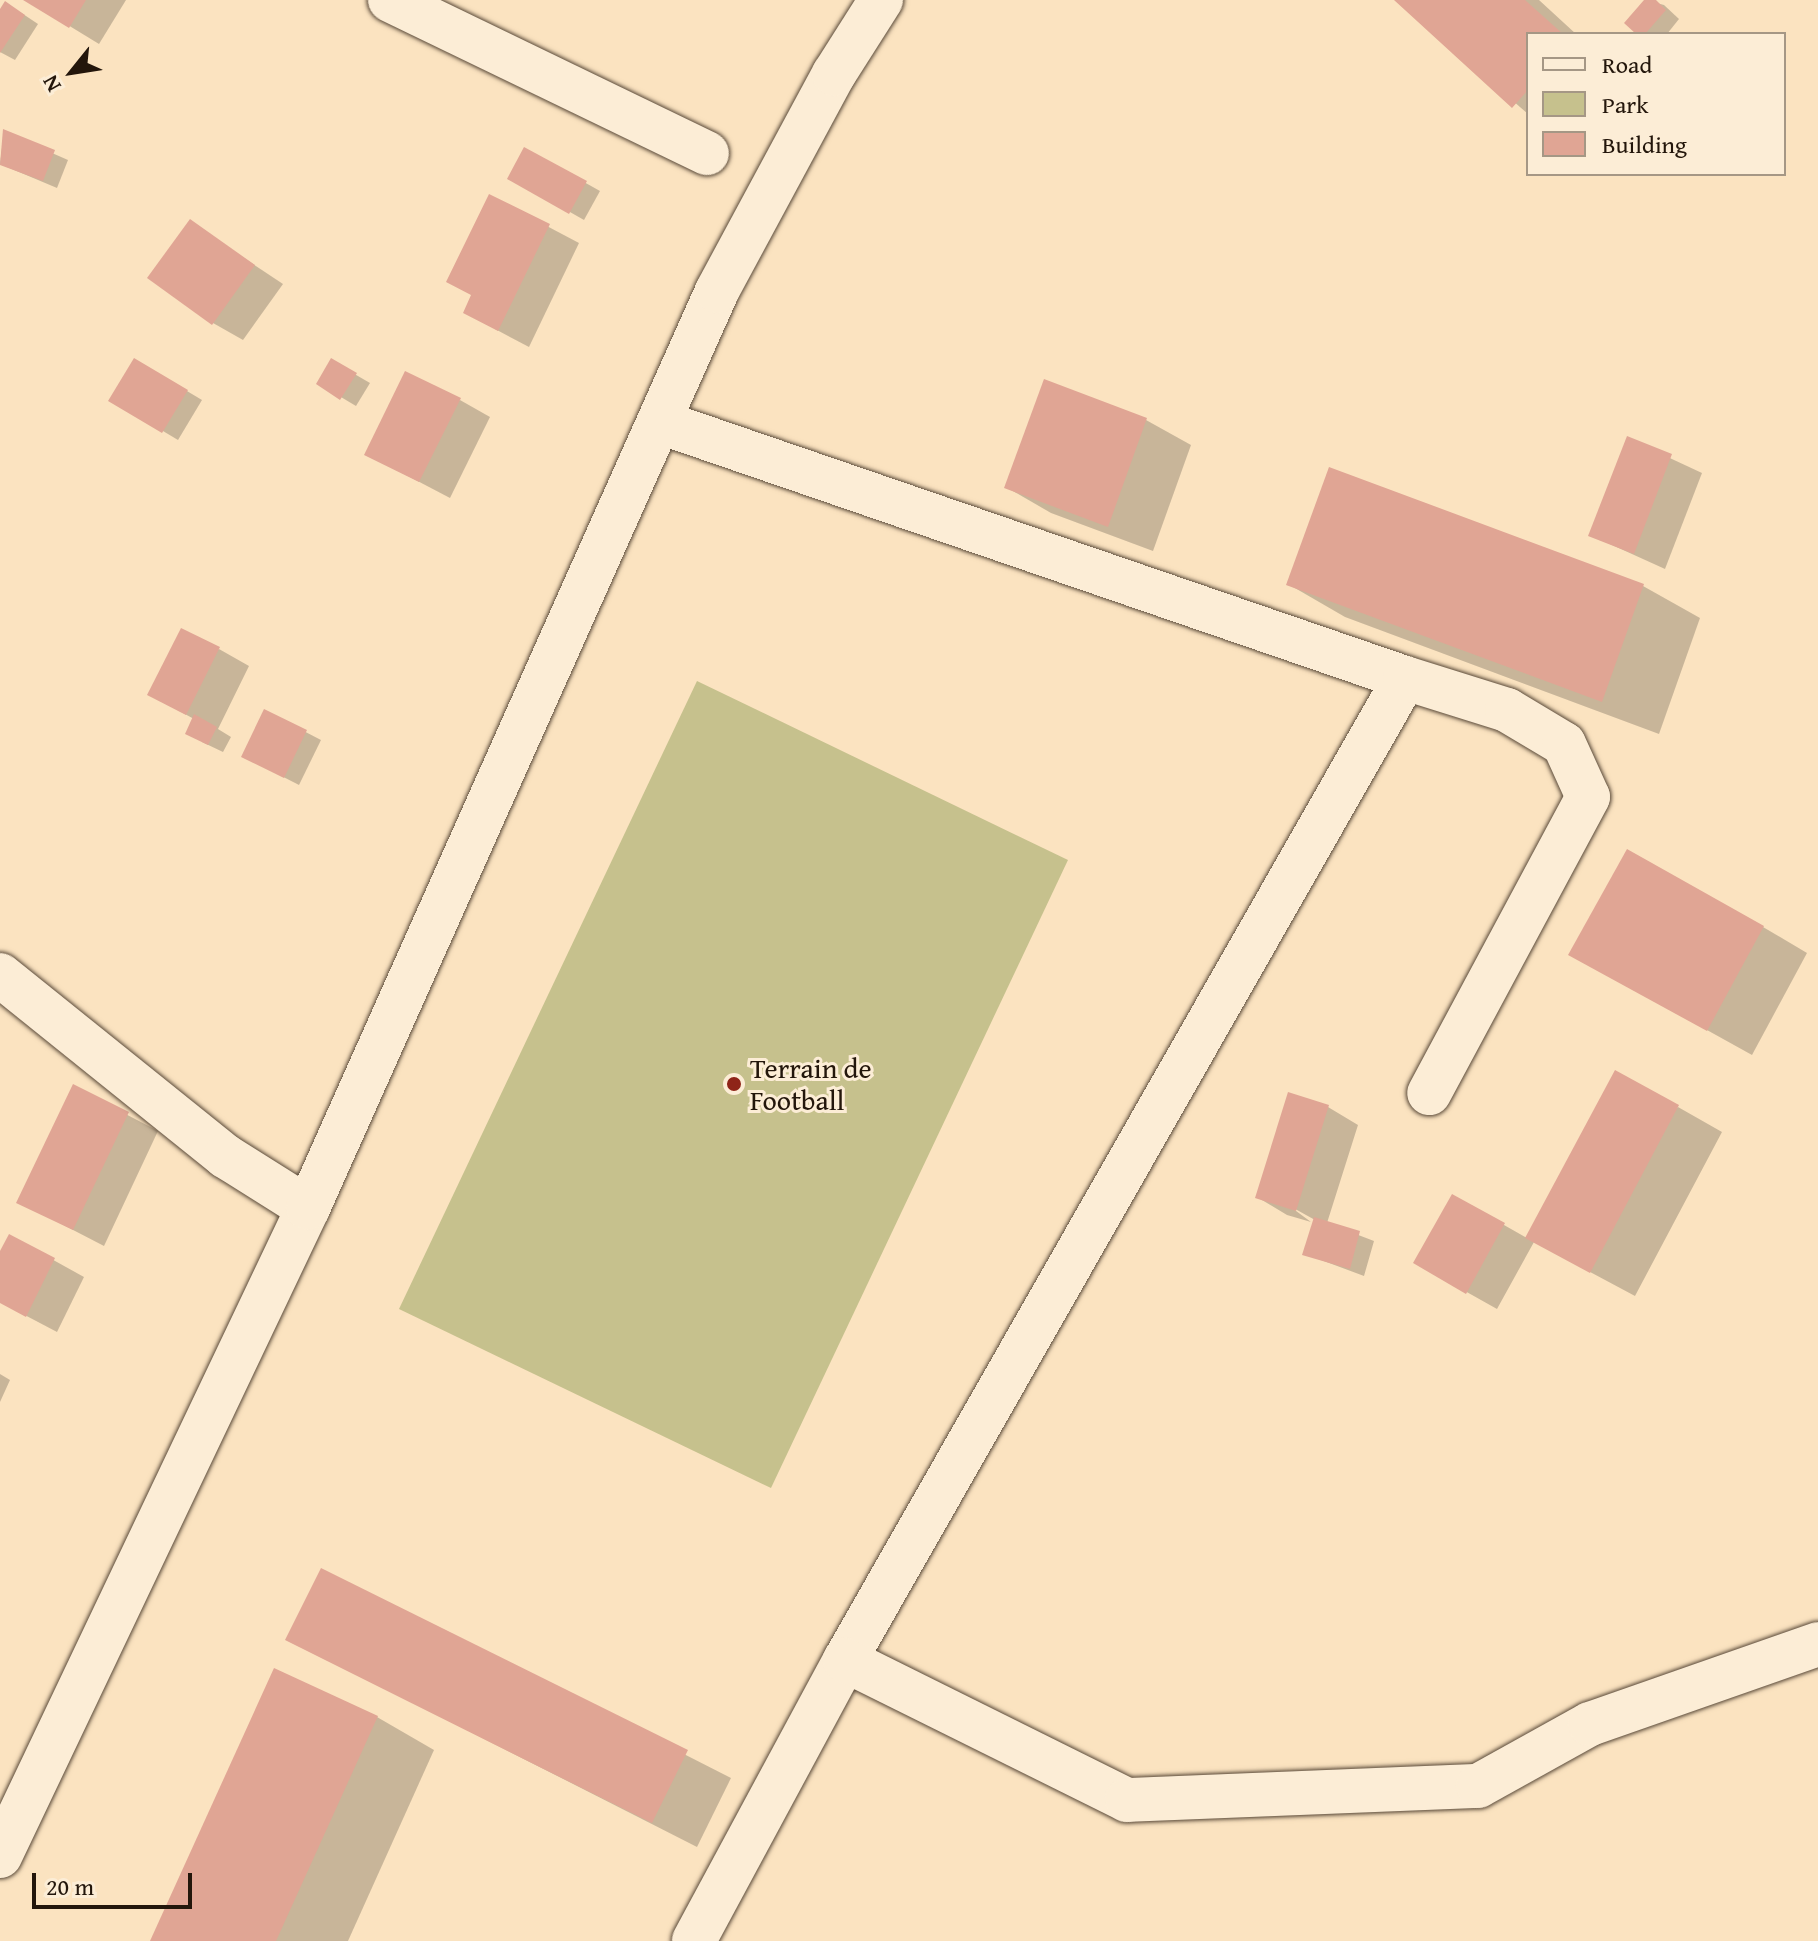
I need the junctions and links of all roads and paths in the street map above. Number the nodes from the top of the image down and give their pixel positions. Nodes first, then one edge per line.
1 (390, 0) edge
2 (881, 0) edge
3 (707, 153) dead end
4 (660, 422) junction
5 (1405, 678) junction
6 (0, 975) edge
7 (1429, 1093) dead end
8 (308, 1208) junction
9 (1818, 1644) edge
10 (845, 1660) junction
11 (0, 1856) edge
12 (694, 1941) edge

1 - 3 street
2 - 4 street
4 - 5 street
4 - 8 street
5 - 7 street
5 - 10 street
6 - 8 street
8 - 11 street
9 - 10 street
10 - 12 street

